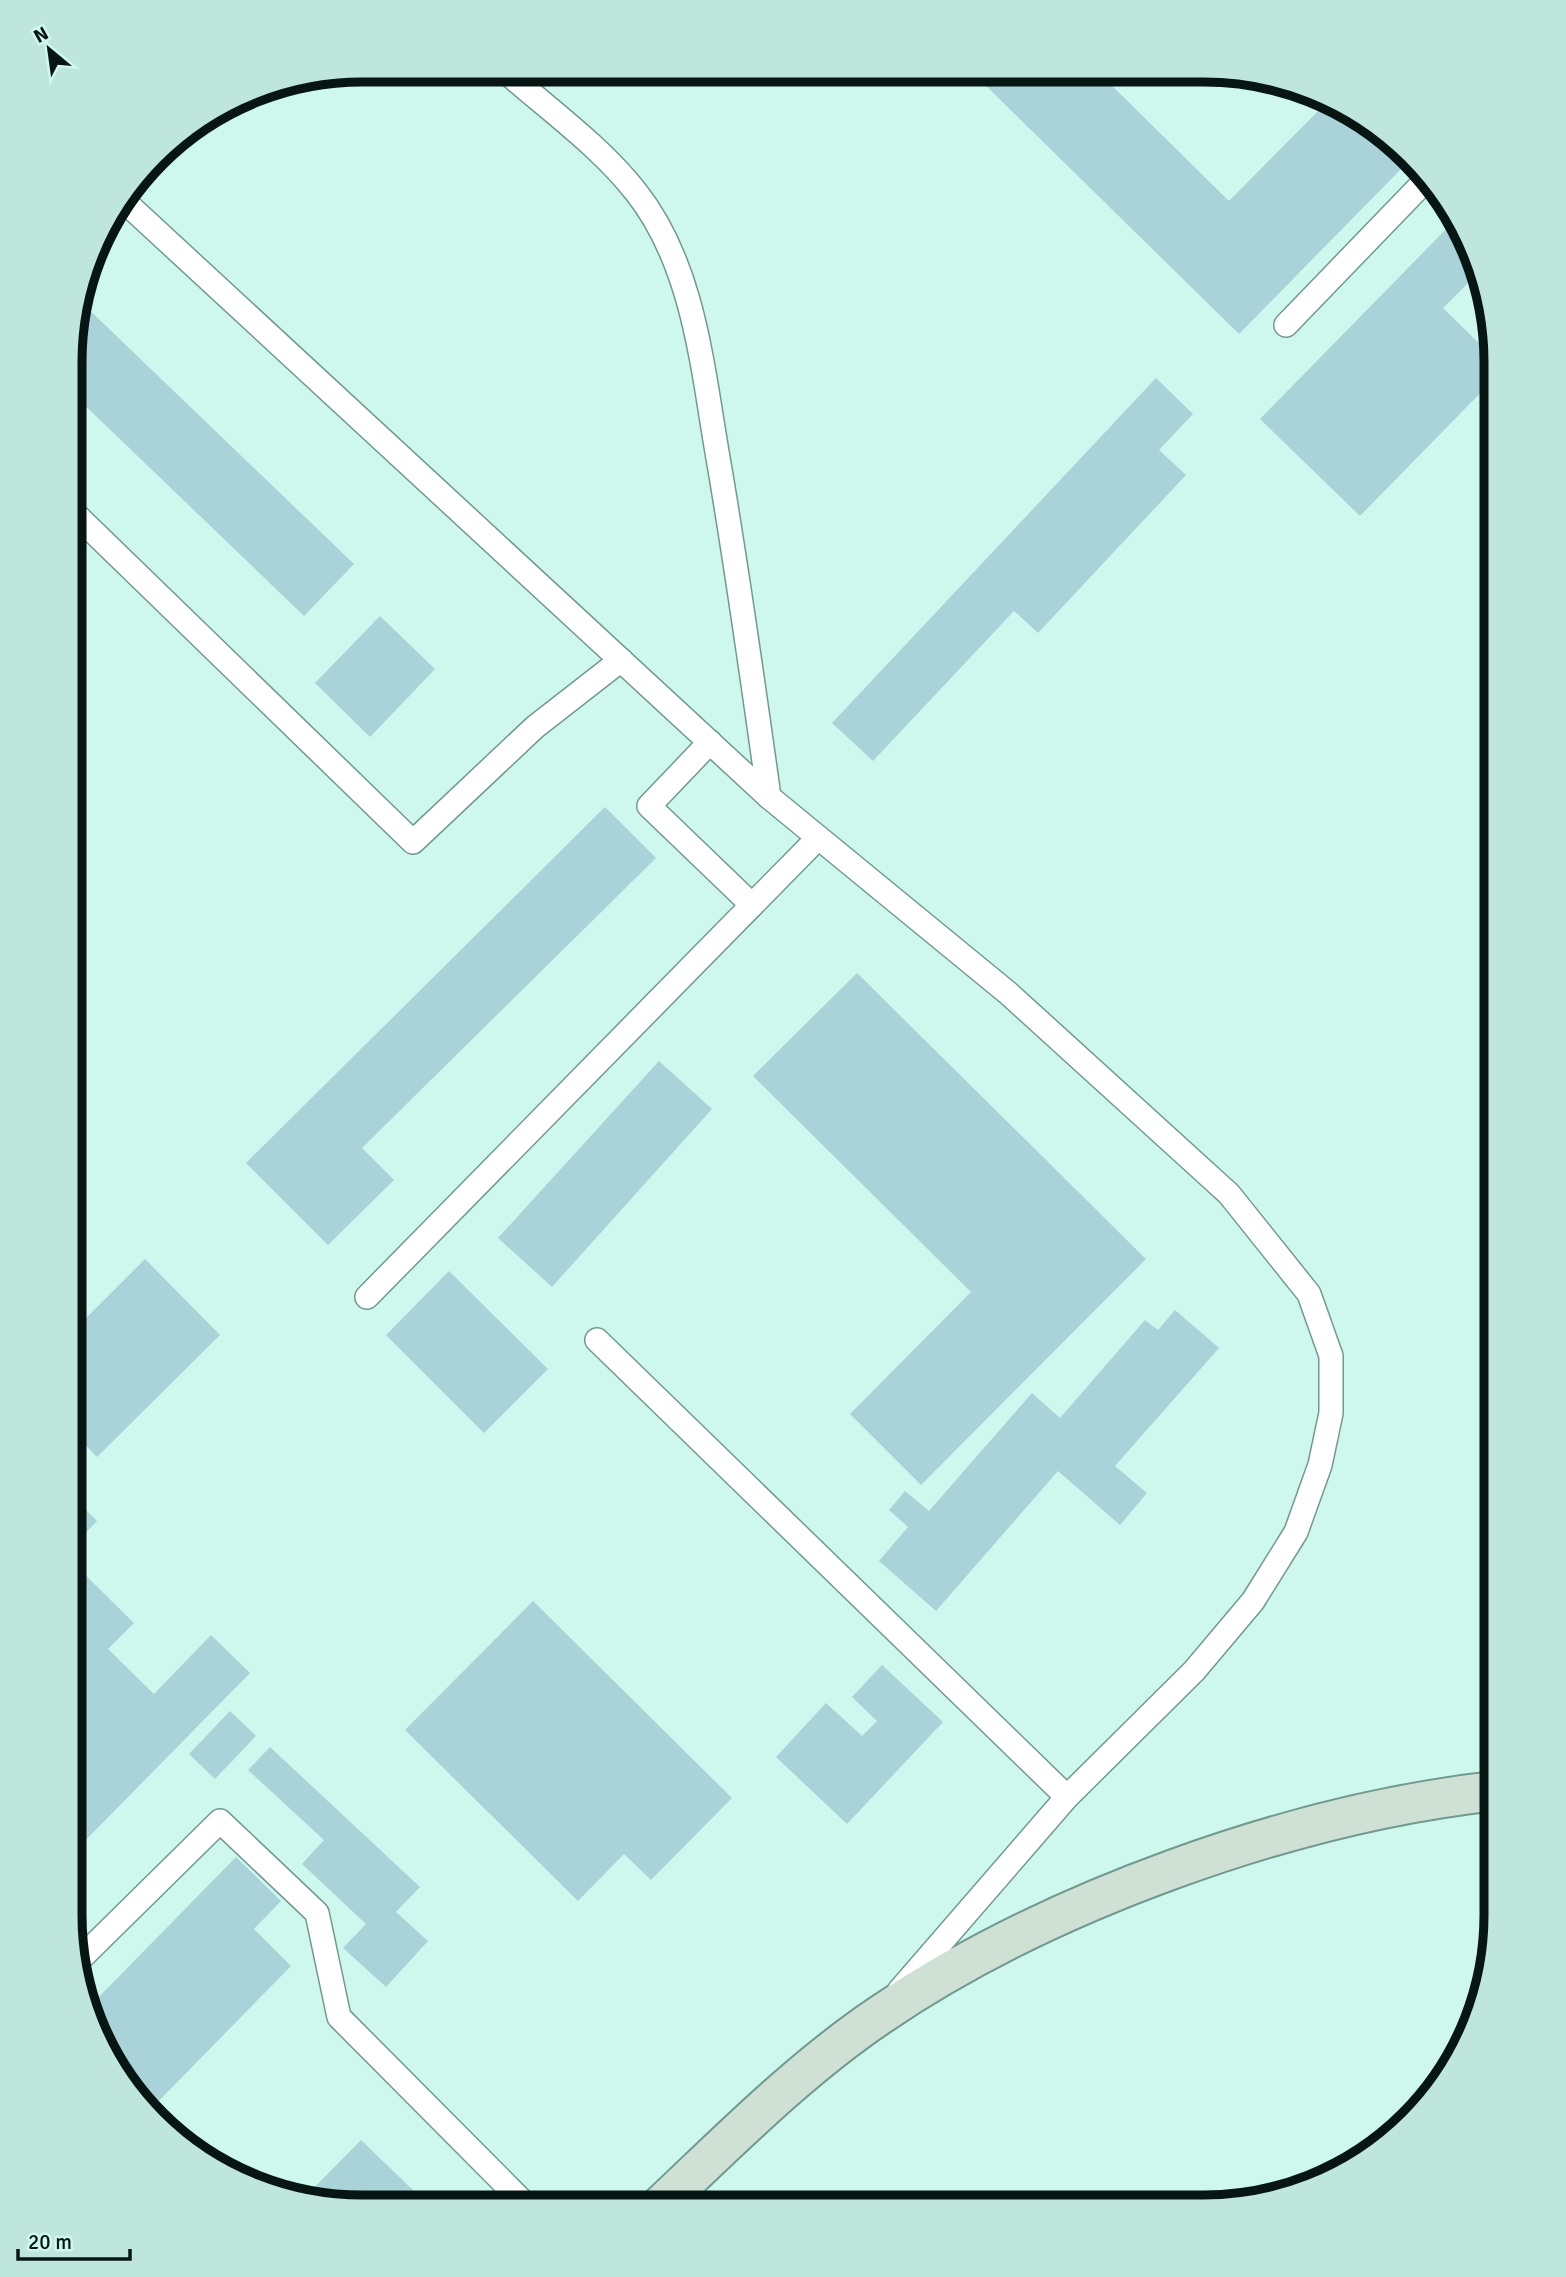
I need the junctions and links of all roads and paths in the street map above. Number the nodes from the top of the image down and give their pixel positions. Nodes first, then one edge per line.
1 (517, 82) edge
2 (1421, 186) edge
3 (130, 206) edge
4 (1286, 325) dead end
5 (82, 521) edge
6 (621, 660) junction
7 (709, 743) junction
8 (769, 797) junction
9 (818, 838) junction
10 (752, 905) junction
11 (367, 1297) dead end
12 (597, 1340) dead end
13 (1484, 1792) edge
14 (1067, 1797) junction
15 (85, 1954) edge
16 (879, 2015) junction
17 (516, 2195) edge
18 (673, 2195) edge

1 - 8 lane
2 - 4 lane
3 - 6 lane
5 - 6 lane
6 - 7 lane
7 - 8 lane
7 - 10 lane
8 - 9 lane
9 - 10 lane
9 - 14 lane
10 - 11 lane
12 - 14 lane
13 - 16 main road
14 - 16 lane
15 - 17 lane
16 - 18 main road

